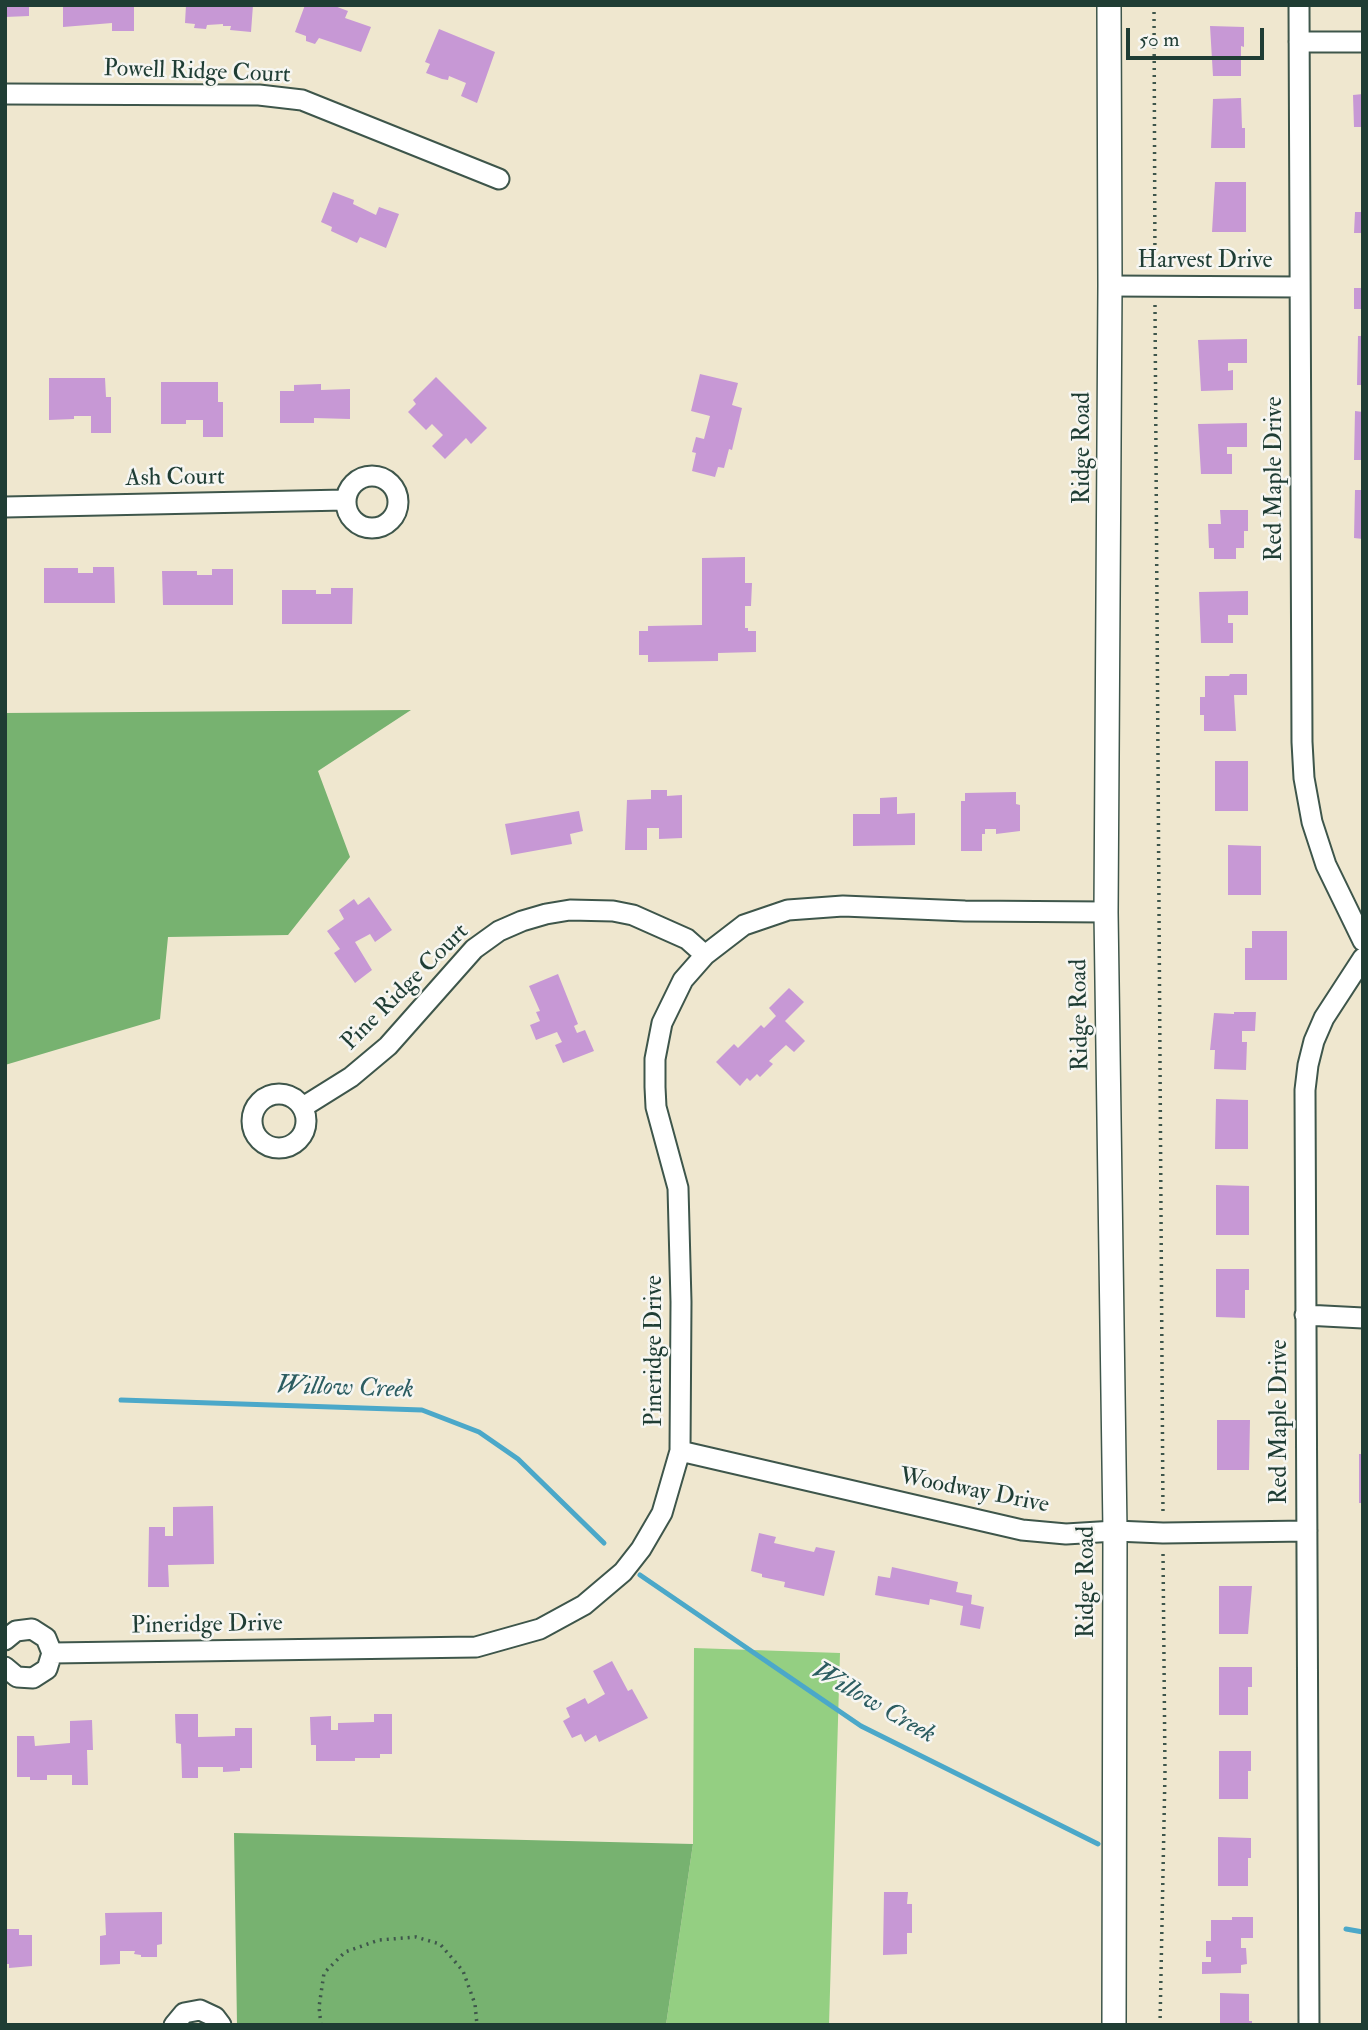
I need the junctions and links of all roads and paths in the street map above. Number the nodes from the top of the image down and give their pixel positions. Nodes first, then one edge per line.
1 (1109, 5) edge
2 (1154, 5) edge
3 (1299, 5) edge
4 (1299, 42) junction
5 (1363, 42) edge
6 (5, 94) edge
7 (499, 179) dead end
8 (1111, 286) junction
9 (1155, 286) junction
10 (1300, 287) junction
11 (345, 500) dead end
12 (5, 507) edge
13 (1106, 912) junction
14 (1363, 941) edge
15 (705, 955) junction
16 (1363, 958) edge
17 (303, 1107) dead end
18 (1305, 1315) junction
19 (1363, 1318) edge
20 (680, 1451) junction
21 (1115, 1531) junction
22 (1307, 1531) junction
23 (1163, 1533) junction
24 (5, 1640) edge
25 (52, 1653) junction
26 (5, 1667) edge
27 (174, 2025) edge
28 (220, 2025) edge
29 (321, 2025) edge
30 (477, 2025) edge
31 (1114, 2025) edge
32 (1160, 2025) edge
33 (1309, 2025) edge

1 - 8 street, Ridge Road
2 - 9 path
3 - 4 street, Red Maple Drive
4 - 5 street
4 - 10 street, Red Maple Drive
6 - 7 street, Powell Ridge Court
8 - 9 street, Harvest Drive
8 - 13 street, Ridge Road
9 - 10 street, Harvest Drive
9 - 23 path
10 - 14 street, Red Maple Drive
11 - 12 street, Ash Court
13 - 15 street, Pineridge Drive
13 - 21 street, Ridge Road
15 - 17 street, Pine Ridge Court
15 - 20 street, Pineridge Drive
16 - 18 street, Red Maple Drive
18 - 19 street
18 - 22 street, Red Maple Drive
20 - 21 street, Woodway Drive
20 - 25 street, Pineridge Drive
21 - 23 street, Woodway Drive
21 - 31 street, Ridge Road
22 - 23 street, Woodway Drive
22 - 33 street, Red Maple Drive
23 - 32 path
24 - 25 street
25 - 26 street
27 - 28 street
29 - 30 path

